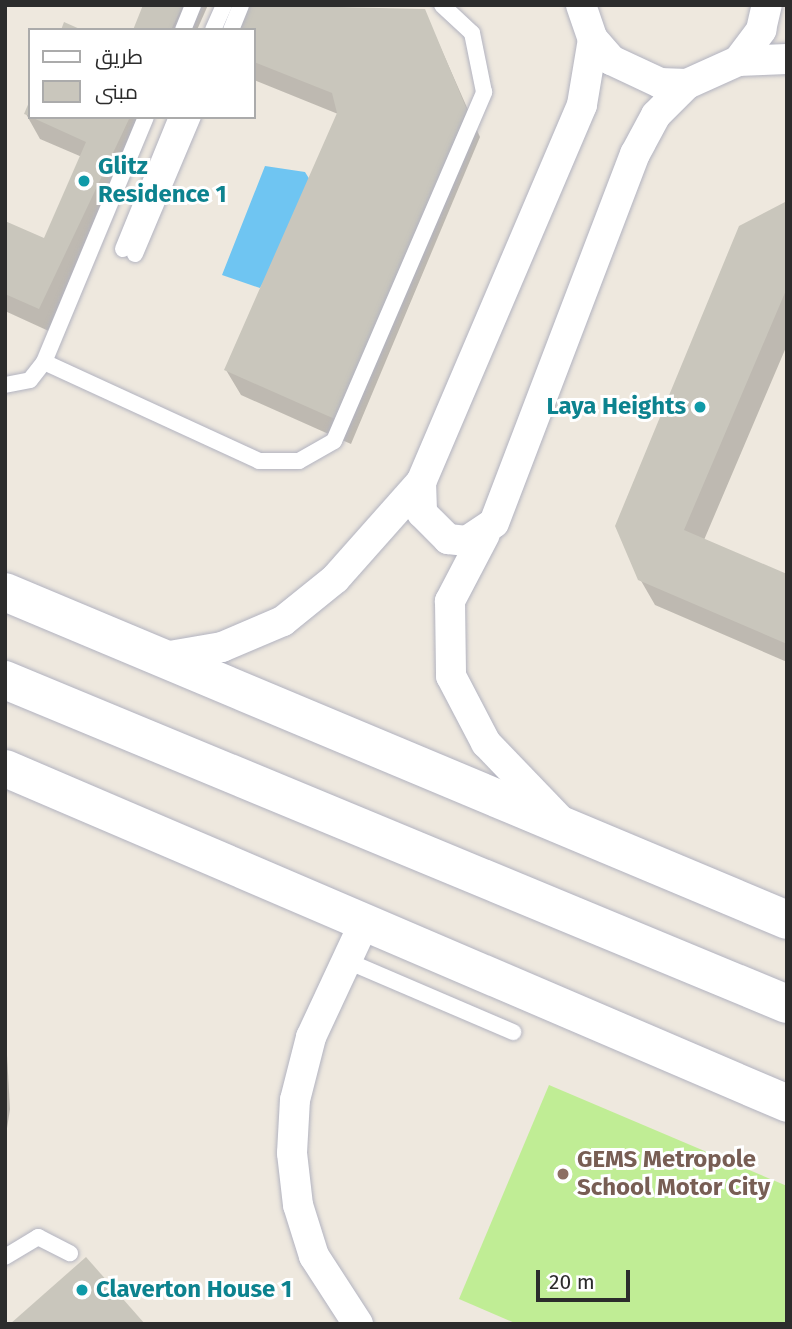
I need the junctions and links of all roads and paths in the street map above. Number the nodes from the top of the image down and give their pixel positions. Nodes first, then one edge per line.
1 (193, 5) edge
2 (224, 5) edge
3 (241, 5) edge
4 (442, 5) edge
5 (581, 5) edge
6 (767, 5) edge
7 (782, 5) edge
8 (787, 10) edge
9 (184, 28) edge
10 (215, 28) edge
11 (232, 28) edge
12 (593, 39) junction
13 (787, 59) edge
14 (738, 61) junction
15 (687, 83) junction
16 (145, 119) edge
17 (176, 119) edge
18 (193, 119) edge
19 (44, 362) junction
20 (5, 385) edge
21 (421, 482) junction
22 (485, 534) junction
23 (5, 592) edge
24 (156, 658) junction
25 (5, 680) edge
26 (5, 768) edge
27 (568, 828) junction
28 (787, 920) edge
29 (365, 921) junction
30 (345, 960) junction
31 (787, 1004) edge
32 (513, 1032) dead end
33 (787, 1102) edge
34 (70, 1253) dead end
35 (5, 1257) edge
36 (358, 1324) edge

1 - 9 lane
2 - 10 lane
3 - 11 lane
4 - 19 lane
5 - 12 street
6 - 14 street
7 - 8 street
12 - 15 street
12 - 21 street
13 - 14 street
14 - 15 street
15 - 22 street
16 - 19 lane
17 - 18 lane
19 - 20 lane
21 - 22 street
21 - 24 street
22 - 27 street
23 - 24 main road
24 - 27 main road
25 - 31 main road
26 - 29 street
27 - 28 main road
29 - 30 street
29 - 33 street
30 - 32 lane
30 - 36 street
34 - 35 lane

